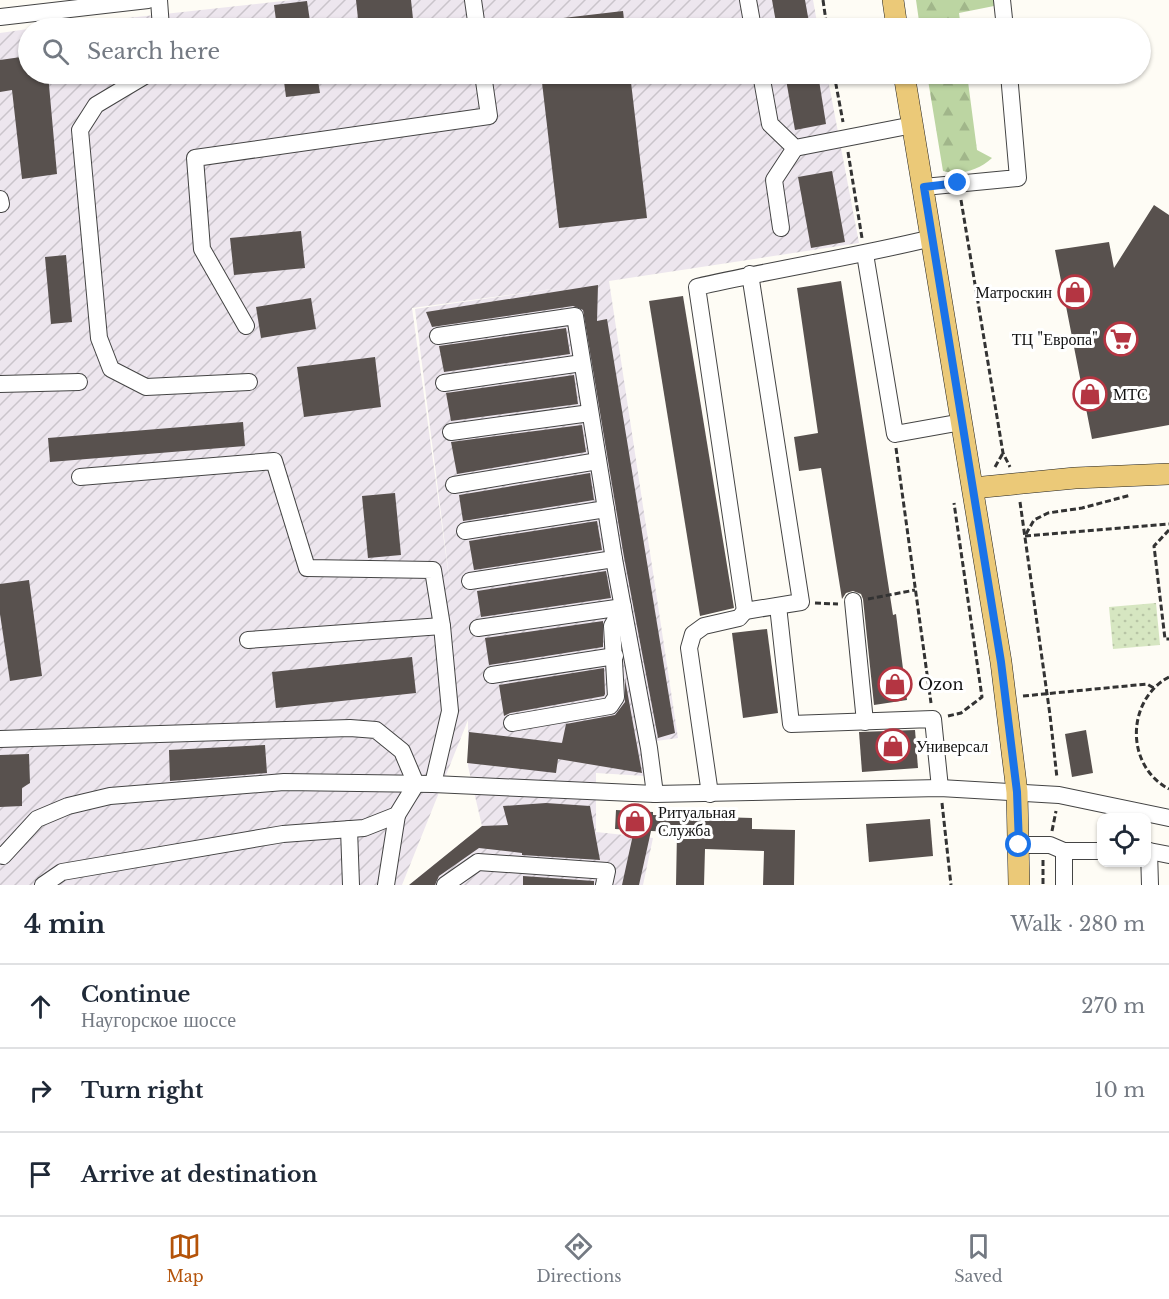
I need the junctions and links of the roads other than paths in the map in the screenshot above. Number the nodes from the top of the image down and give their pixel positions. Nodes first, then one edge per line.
1 (148, 0) edge
2 (159, 0) edge
3 (473, 0) edge
4 (748, 0) edge
5 (893, 0) edge
6 (1002, 0) edge
7 (0, 17) edge
8 (160, 18) edge
9 (476, 18) edge
10 (751, 18) edge
11 (896, 18) edge
12 (1004, 18) edge
13 (131, 84) edge
14 (484, 84) edge
15 (763, 84) edge
16 (906, 84) edge
17 (1010, 84) edge
18 (913, 125) junction
19 (795, 148) junction
20 (924, 187) junction
21 (781, 228) dead end
22 (932, 238) junction
23 (865, 254) junction
24 (750, 274) junction
25 (246, 326) dead end
26 (438, 336) dead end
27 (582, 363) junction
28 (79, 382) dead end
29 (249, 382) dead end
30 (444, 383) dead end
31 (0, 384) edge
32 (590, 413) junction
33 (962, 422) junction
34 (451, 432) dead end
35 (598, 461) junction
36 (1169, 474) edge
37 (80, 477) dead end
38 (454, 485) dead end
39 (963, 491) junction
40 (606, 509) junction
41 (465, 531) dead end
42 (614, 559) junction
43 (470, 581) dead end
44 (852, 601) dead end
45 (778, 606) junction
46 (623, 607) junction
47 (745, 611) junction
48 (442, 626) junction
49 (478, 628) dead end
50 (248, 640) dead end
51 (615, 657) junction
52 (492, 675) dead end
53 (865, 722) junction
54 (512, 723) dead end
55 (0, 739) edge
56 (416, 784) junction
57 (433, 784) junction
58 (940, 788) junction
59 (1017, 792) junction
60 (655, 794) junction
61 (710, 794) junction
62 (397, 815) junction
63 (1169, 818) edge
64 (349, 830) junction
65 (1019, 845) junction
66 (1057, 848) junction
67 (1097, 851) edge
68 (1151, 852) edge
69 (1169, 855) edge
70 (1, 858) edge
71 (1148, 867) edge
72 (43, 885) edge
73 (351, 885) edge
74 (386, 885) edge
75 (445, 885) edge
76 (604, 885) edge
77 (1019, 885) edge
78 (1065, 885) edge
79 (1149, 885) edge

1 - 7 street
2 - 8 street
3 - 9 street
4 - 10 street
5 - 11 main road
6 - 12 street
13 - 29 street
14 - 25 street
15 - 19 street
16 - 18 main road
17 - 20 street
18 - 19 street
18 - 20 main road
19 - 21 street
20 - 22 main road
22 - 23 street
22 - 33 main road
23 - 24 street
23 - 33 street
24 - 45 street
24 - 47 street
26 - 27 street
27 - 30 street
27 - 32 street
28 - 31 street
32 - 34 street
32 - 35 street
33 - 39 main road
35 - 38 street
35 - 40 street
36 - 39 main road
37 - 48 street
39 - 59 main road
40 - 41 street
40 - 42 street
42 - 43 street
42 - 46 street
44 - 53 street
45 - 47 street
45 - 53 street
46 - 49 street
46 - 51 street
46 - 60 street
47 - 61 street
48 - 50 street
48 - 57 street
51 - 52 street
51 - 54 street
53 - 58 street
55 - 56 street
56 - 57 street
56 - 62 street
56 - 70 street
57 - 60 street
58 - 59 street
58 - 61 street
59 - 63 street
59 - 65 main road
60 - 61 street
62 - 64 street
62 - 74 street
64 - 72 street
64 - 73 street
65 - 66 street
65 - 77 main road
66 - 67 street
66 - 78 street
68 - 69 street
71 - 79 street
75 - 76 street

